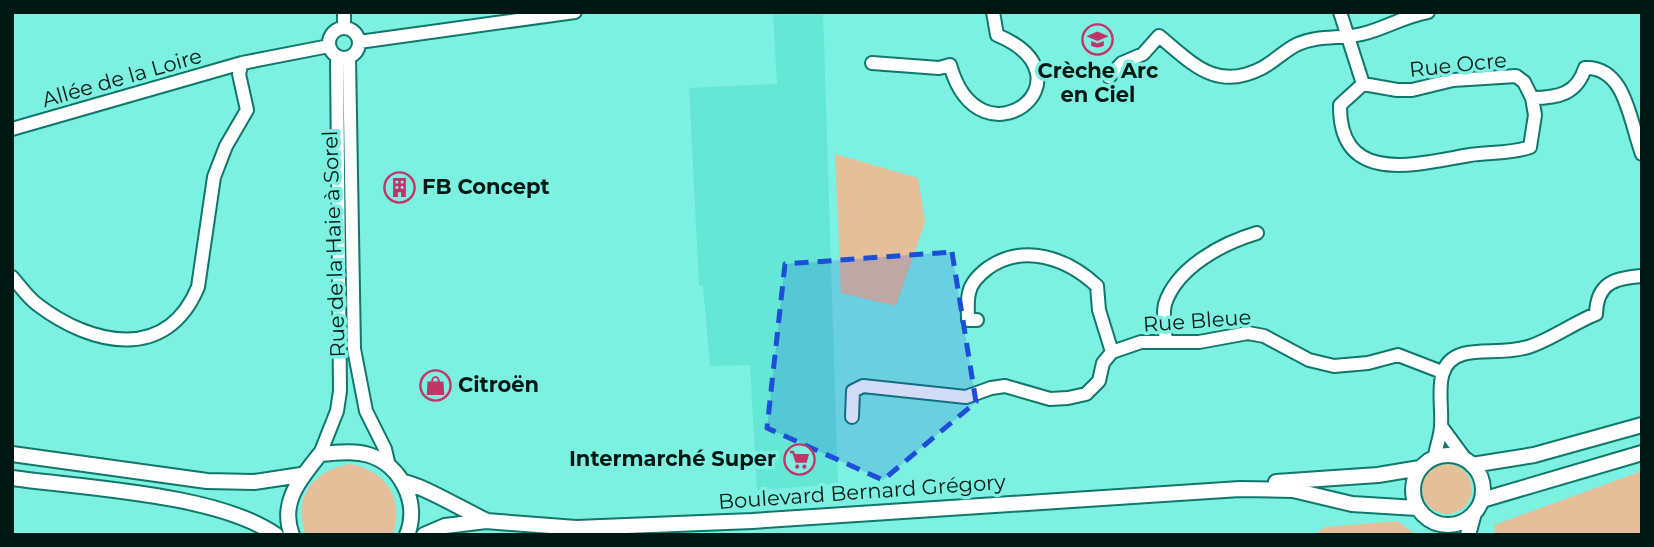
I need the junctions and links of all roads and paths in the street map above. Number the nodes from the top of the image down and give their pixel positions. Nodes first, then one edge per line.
1 (344, 12) edge
2 (575, 12) edge
3 (993, 12) edge
4 (1340, 12) edge
5 (1427, 12) edge
6 (344, 27) junction
7 (1347, 36) junction
8 (359, 42) junction
9 (338, 53) junction
10 (242, 63) junction
11 (872, 63) dead end
12 (1109, 77) dead end
13 (1363, 84) junction
14 (1532, 98) junction
15 (12, 129) edge
16 (1642, 154) edge
17 (1257, 233) dead end
18 (1642, 276) edge
19 (12, 277) edge
20 (977, 320) dead end
21 (1166, 342) junction
22 (1112, 352) junction
23 (1442, 372) junction
24 (852, 417) dead end
25 (1642, 425) edge
26 (1441, 426) junction
27 (1642, 453) edge
28 (12, 454) edge
29 (320, 454) junction
30 (1435, 457) junction
31 (1469, 463) junction
32 (389, 466) junction
33 (1420, 468) junction
34 (301, 475) junction
35 (12, 478) edge
36 (402, 482) junction
37 (1240, 489) junction
38 (1482, 500) junction
39 (1417, 508) junction
40 (1474, 513) junction
41 (486, 521) junction
42 (1436, 529) edge
43 (276, 535) edge
44 (292, 535) edge
45 (407, 535) edge
46 (424, 535) edge
47 (1468, 535) edge

1 - 6 street
2 - 8 street
3 - 11 street
4 - 7 street
5 - 7 street
6 - 8 street
6 - 9 street
7 - 12 street
7 - 13 street
8 - 9 street
9 - 10 street, Allée de la Loire
9 - 29 street, Rue de la Haie à Sorel
9 - 32 street, Rue de la Haie à Sorel
10 - 15 street, Allée de la Loire
10 - 19 street
13 - 14 street, Rue Ocre
13 - 14 street
14 - 16 street
17 - 21 street
18 - 23 street
20 - 22 street
21 - 22 street, Rue Bleue
21 - 23 street, Rue Bleue
22 - 24 street
23 - 26 street
25 - 31 street
26 - 30 street
26 - 31 street
27 - 38 street
28 - 34 street
29 - 32 street
29 - 34 street
30 - 31 street
30 - 33 street
31 - 38 street
32 - 36 street
33 - 37 street, Boulevard Bernard Grégory
33 - 39 street
34 - 44 street
35 - 43 street
36 - 41 street, Boulevard Bernard Grégory
36 - 45 street
37 - 39 street, Boulevard Bernard Grégory
37 - 41 street, Boulevard Bernard Grégory
38 - 40 street
39 - 42 street
40 - 42 street
40 - 47 street
41 - 46 street, Boulevard Bernard Grégory

